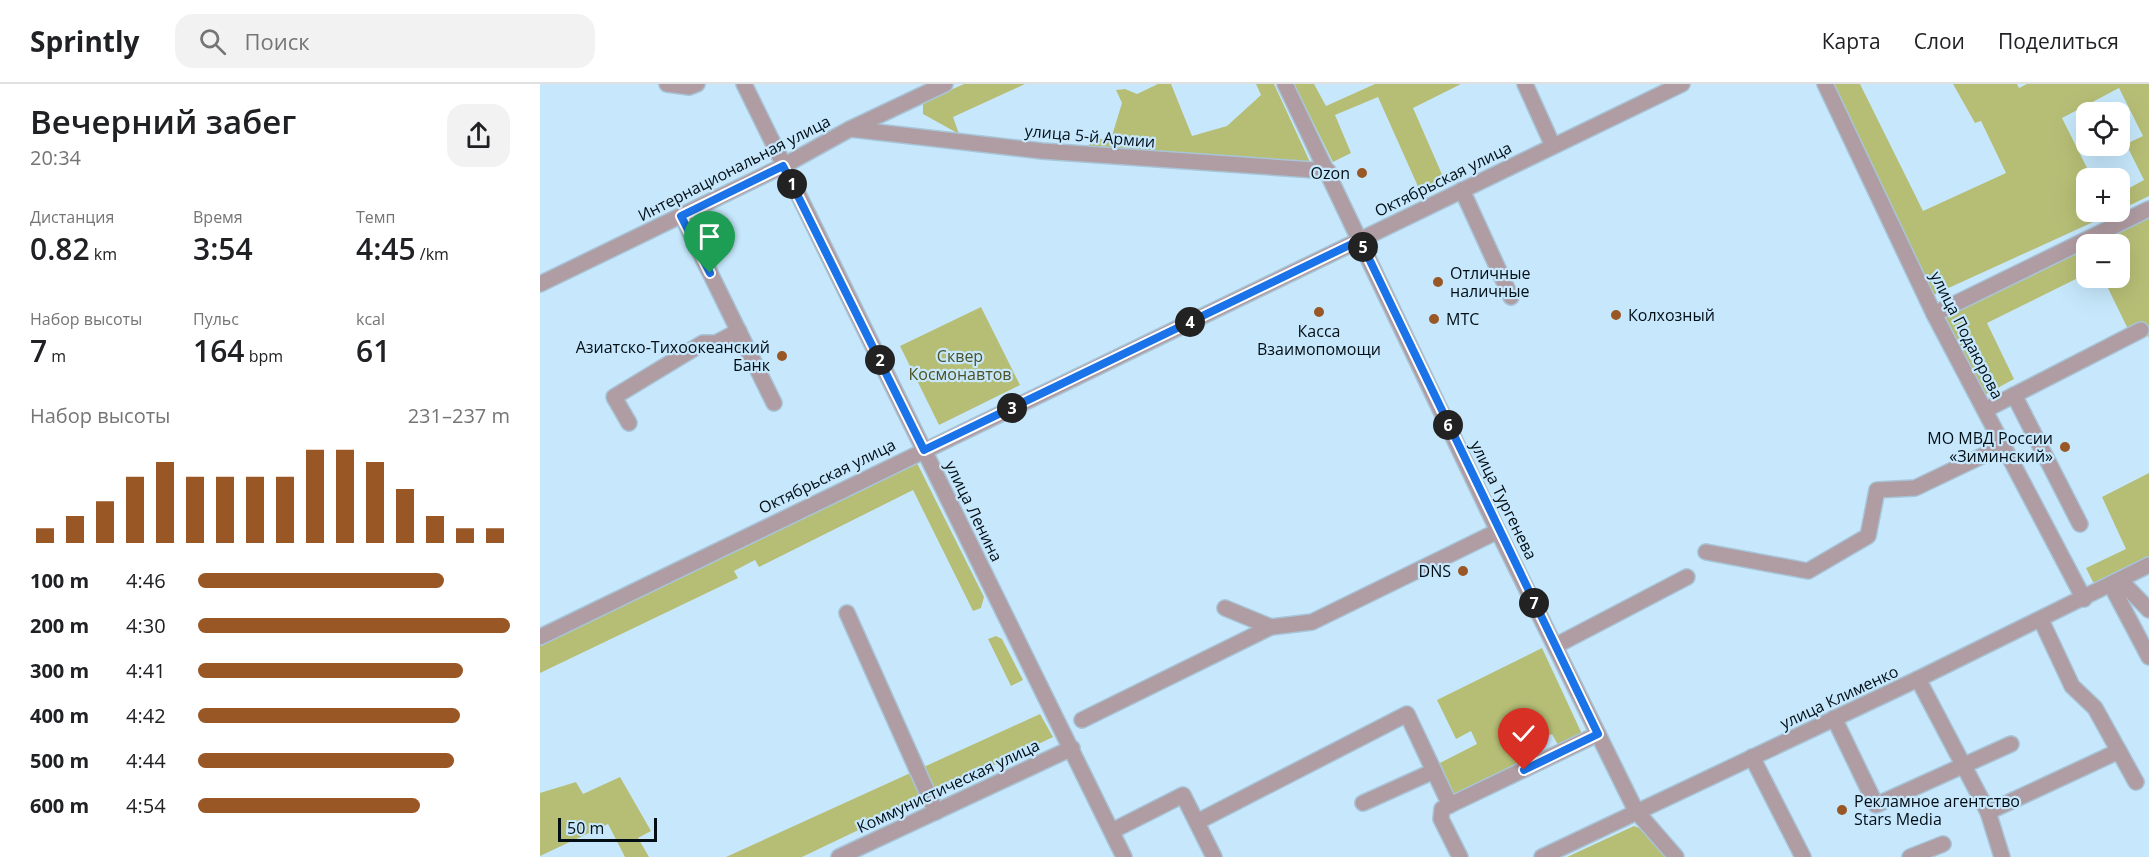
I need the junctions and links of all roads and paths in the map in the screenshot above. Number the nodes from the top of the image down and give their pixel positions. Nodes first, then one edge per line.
1 (667, 84) edge
2 (697, 84) edge
3 (744, 84) edge
4 (945, 84) edge
5 (1285, 84) edge
6 (1525, 84) edge
7 (1826, 84) edge
8 (1676, 85) edge
9 (850, 129) junction
10 (1553, 146) junction
11 (783, 166) junction
12 (1328, 171) junction
13 (1462, 190) junction
14 (2149, 209) edge
15 (681, 216) junction
16 (1360, 240) junction
17 (540, 284) edge
18 (1511, 297) dead end
19 (1934, 314) junction
20 (2141, 330) dead end
21 (739, 331) junction
22 (2014, 395) junction
23 (774, 403) dead end
24 (1985, 410) junction
25 (629, 423) dead end
26 (2004, 446) junction
27 (924, 450) junction
28 (2080, 524) dead end
29 (1498, 531) junction
30 (1706, 552) dead end
31 (2149, 565) edge
32 (1687, 578) dead end
33 (2116, 583) junction
34 (2084, 599) junction
35 (1225, 608) dead end
36 (2149, 610) edge
37 (847, 613) dead end
38 (2041, 620) junction
39 (1271, 627) junction
40 (540, 637) edge
41 (1555, 646) junction
42 (2149, 657) edge
43 (1918, 679) junction
44 (1834, 718) junction
45 (1082, 720) dead end
46 (1598, 734) junction
47 (2011, 744) dead end
48 (1072, 748) junction
49 (2119, 751) junction
50 (1752, 757) junction
51 (1963, 765) junction
52 (1434, 771) junction
53 (2136, 782) dead end
54 (1363, 803) dead end
55 (1450, 805) junction
56 (1636, 811) junction
57 (936, 812) junction
58 (1988, 812) junction
59 (1197, 822) junction
60 (1112, 831) junction
61 (1943, 844) dead end
62 (839, 857) edge
63 (1124, 857) edge
64 (1214, 857) edge
65 (1461, 857) edge
66 (1542, 857) edge
67 (1676, 857) edge
68 (1803, 857) edge
69 (1910, 857) edge
70 (2002, 857) edge

1 - 2 street
3 - 11 street, улица Ленина
4 - 9 street, Интернациональная улица
5 - 12 street, улица Тургенева
6 - 10 street
7 - 19 street, улица Подаюрова
8 - 10 street, Октябрьская улица
9 - 11 street, Интернациональная улица
9 - 12 street, улица 5-й Армии
10 - 13 street, Октябрьская улица
11 - 15 street, Интернациональная улица
11 - 27 street, улица Ленина
12 - 16 street, улица Тургенева
13 - 16 street, Октябрьская улица
13 - 18 street
14 - 19 street
15 - 17 street, Интернациональная улица
15 - 21 street
16 - 27 street, Октябрьская улица
16 - 29 street, улица Тургенева
19 - 24 street, улица Подаюрова
20 - 22 street
21 - 23 street
21 - 25 street
22 - 24 street
22 - 28 street
24 - 26 street, улица Подаюрова
26 - 30 street
26 - 34 street, улица Подаюрова
27 - 40 street, Октябрьская улица
27 - 48 street, улица Ленина
29 - 39 street
29 - 41 street, улица Тургенева
31 - 33 street, улица Клименко
32 - 41 street
33 - 34 street, улица Клименко
33 - 36 street
33 - 42 street
34 - 38 street, улица Клименко
35 - 39 street
37 - 57 street
38 - 43 street, улица Клименко
38 - 49 street
39 - 45 street
41 - 46 street, улица Тургенева
43 - 44 street, улица Клименко
43 - 51 street
44 - 50 street, улица Клименко
44 - 51 street
46 - 55 street
46 - 56 street, улица Тургенева
47 - 51 street
48 - 57 street, Коммунистическая улица
48 - 60 street, улица Ленина
49 - 53 street
49 - 58 street
50 - 56 street, улица Клименко
50 - 68 street
51 - 58 street
52 - 54 street
52 - 55 street
52 - 59 street
55 - 65 street
56 - 66 street, улица Клименко
56 - 67 street, улица Тургенева
57 - 62 street, Коммунистическая улица
58 - 70 street
59 - 60 street
59 - 64 street
60 - 63 street, улица Ленина
61 - 69 street

